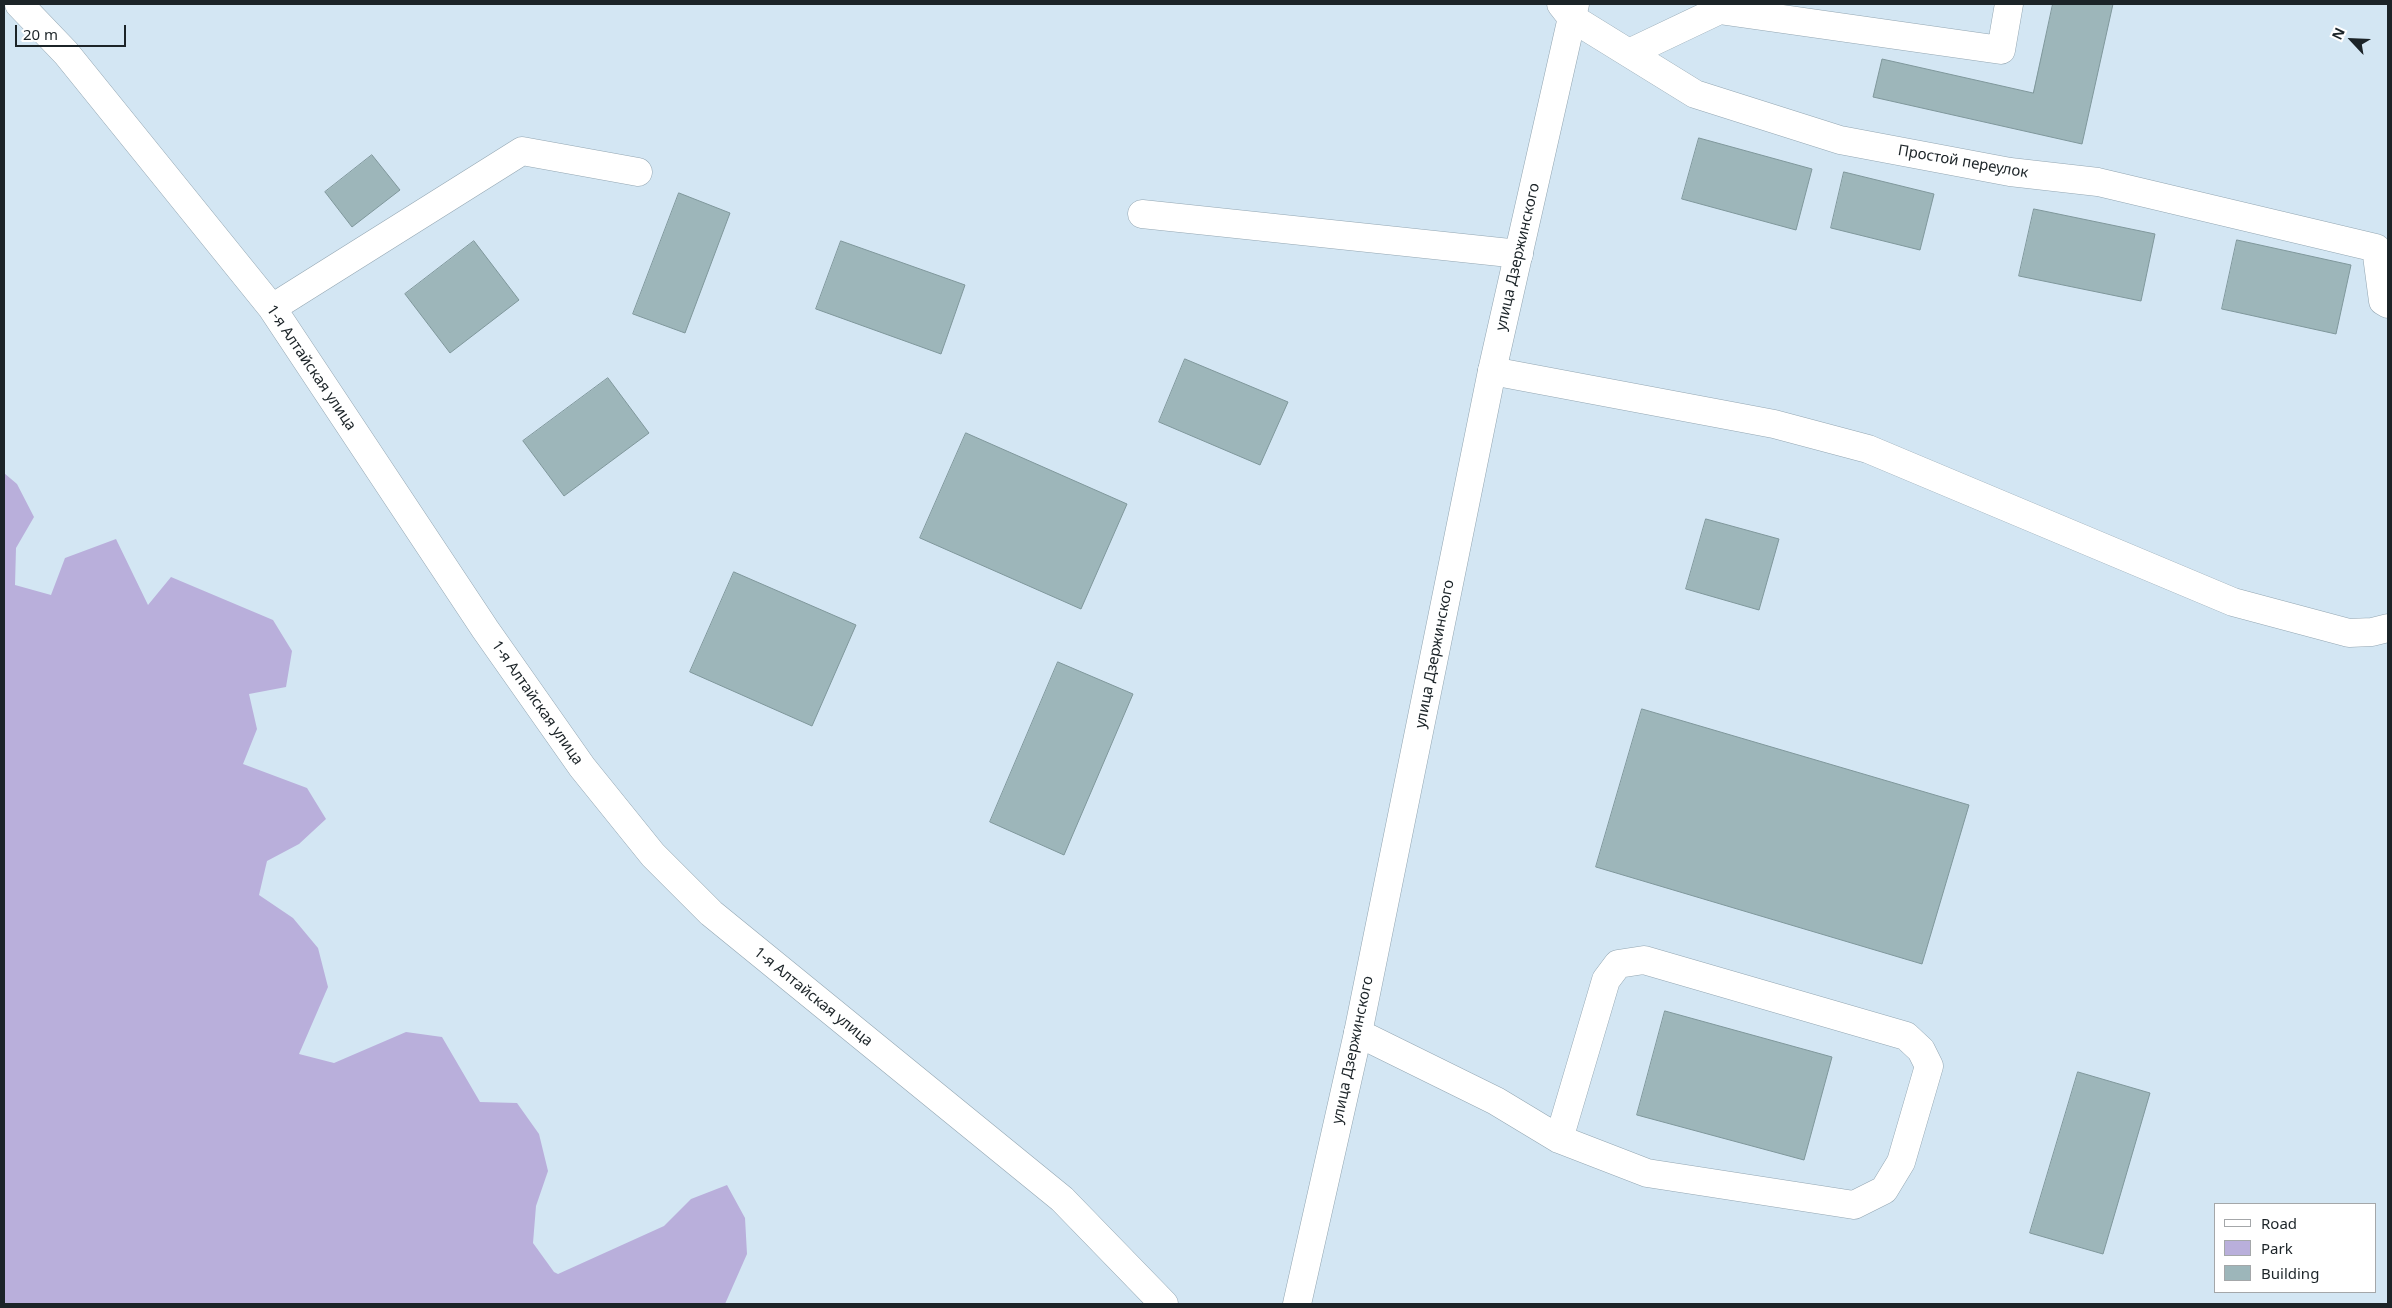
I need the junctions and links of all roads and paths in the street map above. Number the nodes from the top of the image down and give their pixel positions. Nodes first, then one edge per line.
1 (19, 4) edge
2 (2009, 4) edge
3 (1725, 7) edge
4 (1569, 8) edge
5 (1629, 53) junction
6 (638, 172) dead end
7 (1142, 214) dead end
8 (1519, 254) junction
9 (2388, 304) edge
10 (272, 308) junction
11 (1492, 371) junction
12 (2388, 628) edge
13 (1358, 1033) junction
14 (1559, 1139) junction
15 (1164, 1304) edge
16 (1297, 1304) edge

1 - 10 street, 1-я Алтайская улица
2 - 3 street
3 - 5 street
4 - 5 street, Простой переулок
4 - 8 street, улица Дзержинского
5 - 9 street, Простой переулок
6 - 10 street
7 - 8 street
8 - 11 street, улица Дзержинского
10 - 15 street, 1-я Алтайская улица
11 - 12 street
11 - 13 street, улица Дзержинского
13 - 14 street
13 - 16 street, улица Дзержинского
14 - 14 street

